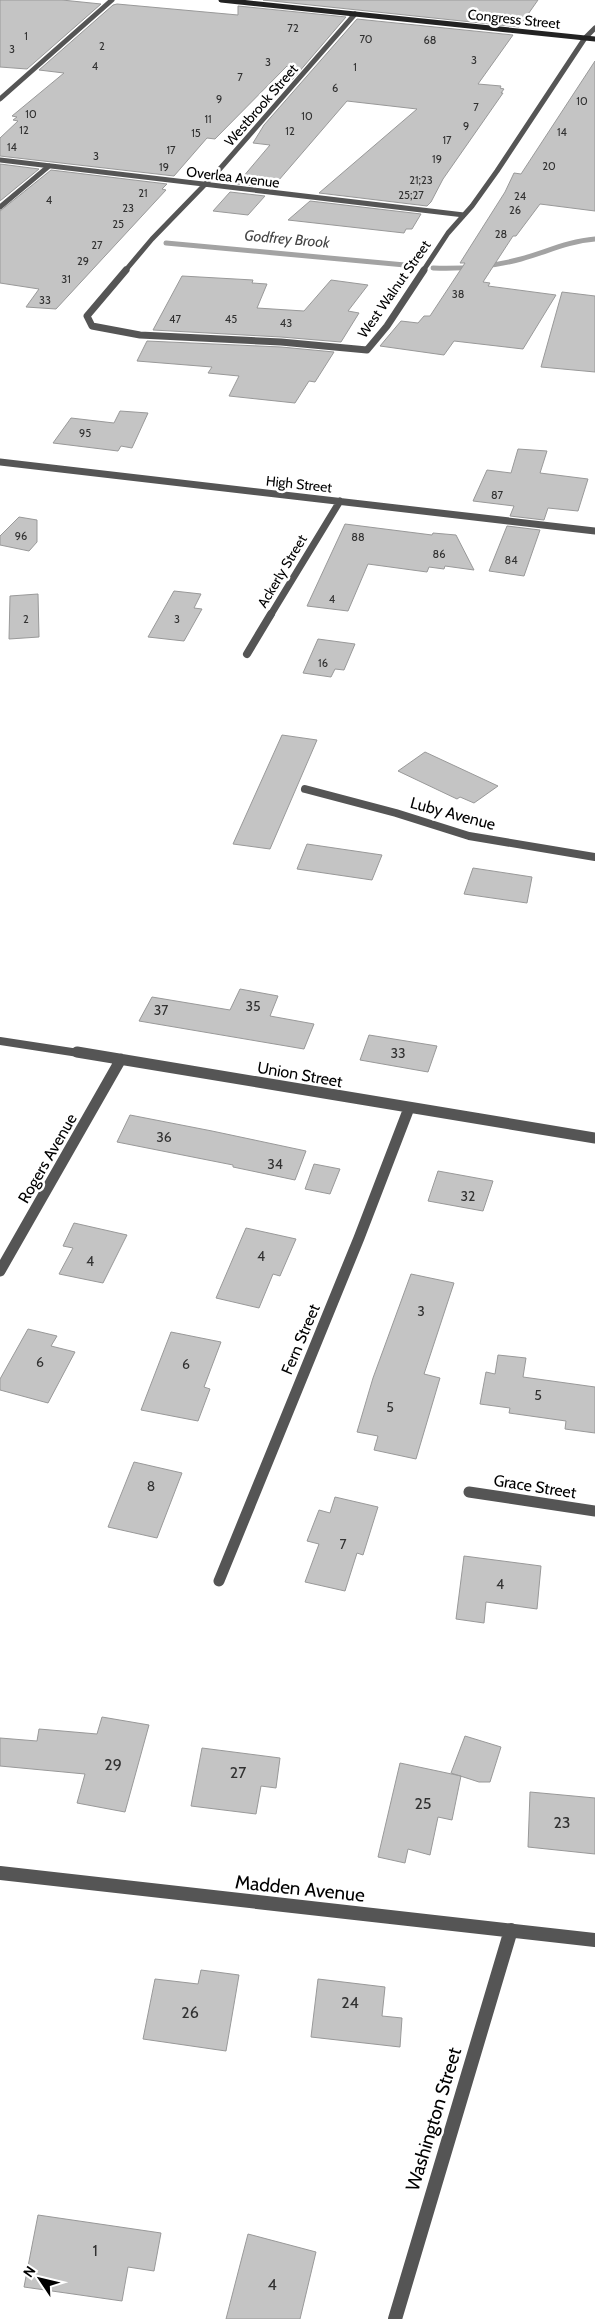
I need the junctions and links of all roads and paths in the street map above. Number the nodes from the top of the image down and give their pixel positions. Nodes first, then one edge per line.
1 (112, 0) edge
2 (221, 0) edge
3 (355, 14) junction
4 (595, 28) edge
5 (585, 38) junction
6 (595, 39) edge
7 (0, 99) edge
8 (0, 160) edge
9 (49, 166) junction
10 (205, 185) junction
11 (0, 207) edge
12 (464, 214) junction
13 (90, 322) joint
14 (0, 462) edge
15 (340, 501) junction
16 (595, 531) edge
17 (246, 654) dead end
18 (305, 789) dead end
19 (595, 857) edge
20 (0, 1041) edge
21 (121, 1059) junction
22 (409, 1108) junction
23 (595, 1138) edge
24 (0, 1271) edge
25 (469, 1492) dead end
26 (595, 1511) edge
27 (219, 1581) dead end
28 (0, 1873) edge
29 (511, 1930) junction
30 (595, 1940) edge
31 (395, 2319) edge

1 - 7 street
2 - 3 main road, Congress Street
3 - 5 main road, Congress Street
3 - 10 street, Westbrook Street
4 - 5 street, West Walnut Street
5 - 6 main road, Congress Street
5 - 12 street, West Walnut Street
8 - 9 street, Overlea Avenue
9 - 10 street, Overlea Avenue
9 - 11 street
10 - 12 street, Overlea Avenue
10 - 13 street, Westbrook Street
12 - 13 street, West Walnut Street
14 - 15 street, High Street
15 - 16 street, High Street
15 - 17 street, Ackerly Street
18 - 19 street, Luby Avenue
20 - 21 street, Union Street
21 - 22 street, Union Street
21 - 24 street, Rogers Avenue
22 - 23 street, Union Street
22 - 27 street, Fern Street
25 - 26 street, Grace Street
28 - 29 street, Madden Avenue
29 - 30 street, Madden Avenue
29 - 31 street, Washington Street

